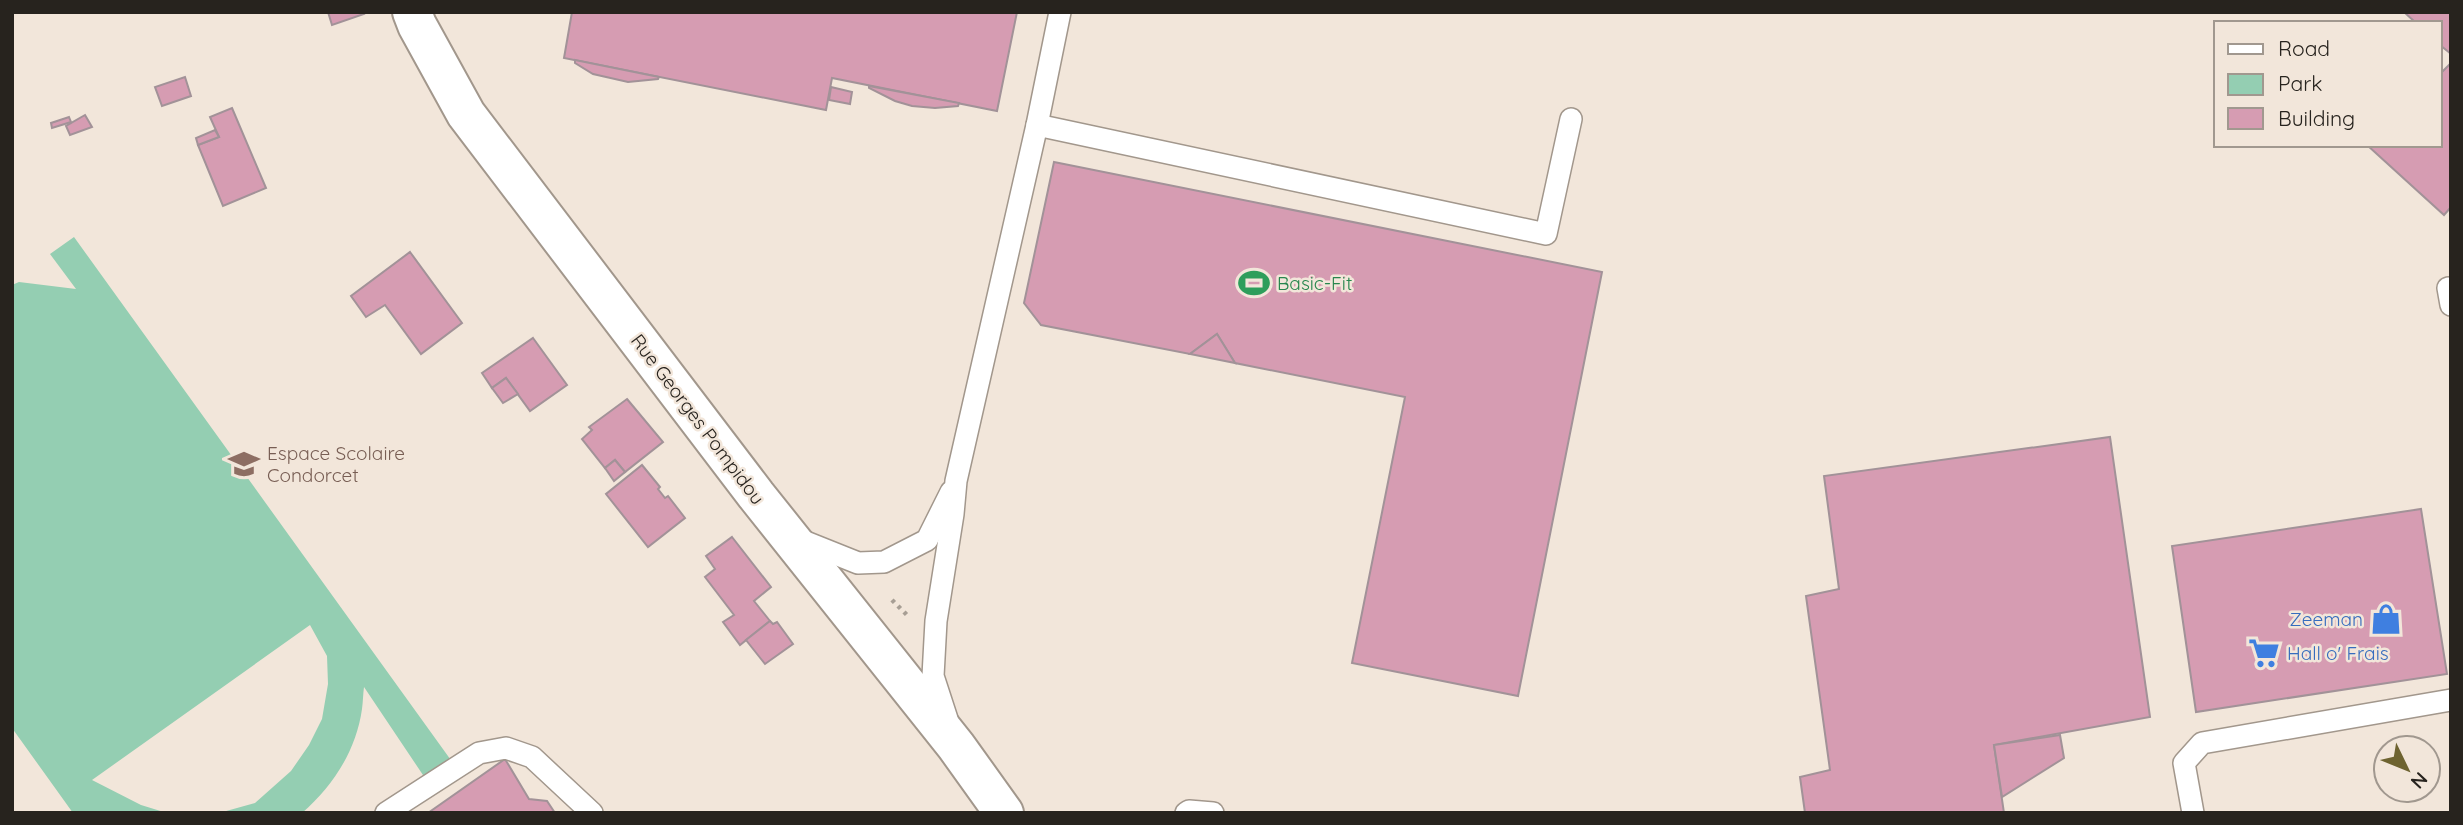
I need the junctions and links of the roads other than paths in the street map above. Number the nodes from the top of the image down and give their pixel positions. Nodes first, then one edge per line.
1 (412, 12) edge
2 (1060, 12) edge
3 (1571, 118) dead end
4 (1037, 125) junction
5 (956, 481) junction
6 (789, 536) junction
7 (2451, 700) edge
8 (956, 746) junction
9 (386, 813) edge
10 (592, 813) edge
11 (1004, 813) edge
12 (1186, 813) edge
13 (1213, 813) edge
14 (2193, 813) edge

1 - 6 main road, Rue Georges Pompidou
2 - 4 lane
3 - 4 lane
4 - 5 lane
5 - 6 lane
5 - 8 lane
6 - 8 main road, Rue Georges Pompidou
7 - 14 lane
8 - 11 main road, Rue Georges Pompidou
9 - 10 lane
12 - 13 lane

